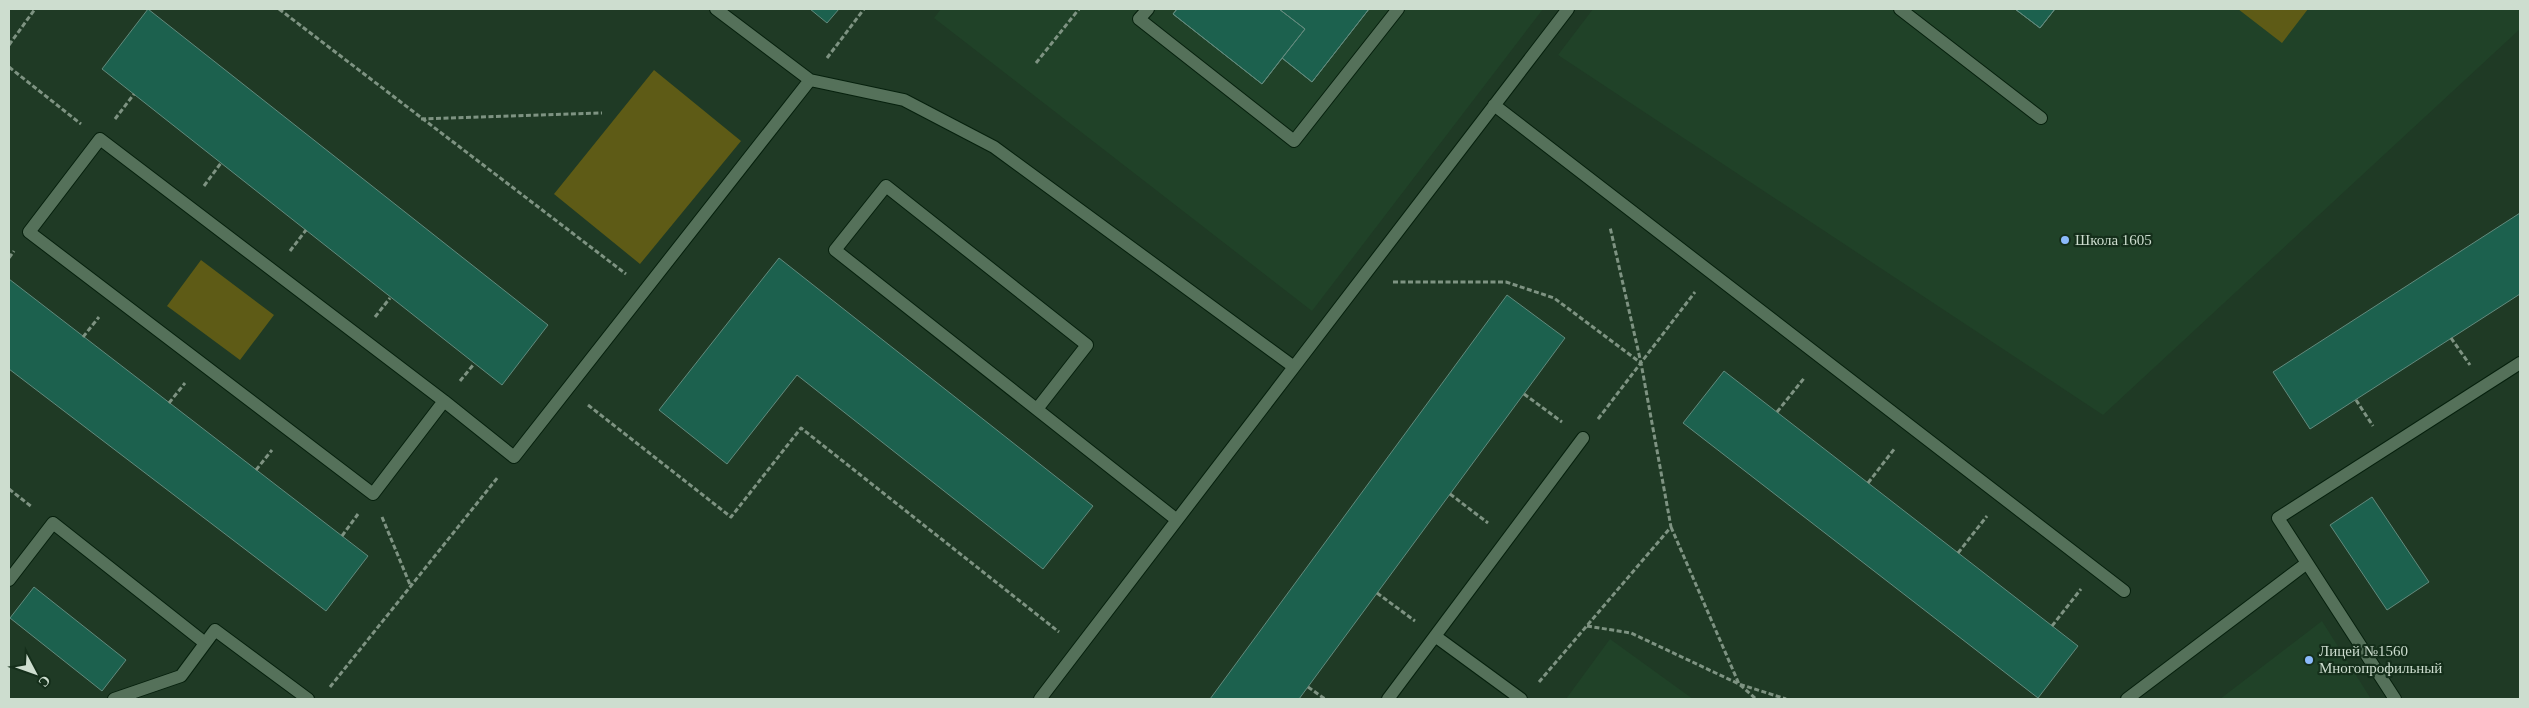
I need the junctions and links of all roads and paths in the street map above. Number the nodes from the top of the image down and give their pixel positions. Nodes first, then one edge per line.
1 (35, 9) edge
2 (279, 9) edge
3 (716, 9) edge
4 (864, 9) edge
5 (1079, 9) edge
6 (1148, 9) edge
7 (1398, 9) edge
8 (1568, 9) edge
9 (1900, 9) edge
10 (9, 45) edge
11 (1036, 63) dead end
12 (9, 67) edge
13 (810, 80) junction
14 (134, 94) dead end
15 (1494, 105) junction
16 (602, 113) dead end
17 (2041, 118) dead end
18 (420, 119) junction
19 (100, 139) junction
20 (1601, 188) junction
21 (1710, 272) junction
22 (1359, 282) junction
23 (645, 289) junction
24 (2451, 338) dead end
25 (1820, 357) junction
26 (1641, 363) junction
27 (2520, 363) edge
28 (1294, 367) junction
29 (2484, 386) junction
30 (568, 388) junction
31 (1524, 394) dead end
32 (2356, 400) dead end
33 (444, 401) junction
34 (1037, 409) junction
35 (1777, 412) dead end
36 (1911, 427) junction
37 (1583, 438) junction
38 (2388, 447) junction
39 (514, 457) junction
40 (1868, 483) dead end
41 (372, 494) junction
42 (1450, 494) dead end
43 (2002, 497) junction
44 (1177, 520) junction
45 (1671, 527) junction
46 (342, 536) dead end
47 (1508, 538) junction
48 (1958, 553) dead end
49 (2307, 563) junction
50 (2096, 569) junction
51 (9, 580) edge
52 (411, 587) junction
53 (2124, 591) dead end
54 (1377, 593) dead end
55 (1586, 626) junction
56 (2052, 626) dead end
57 (1435, 636) junction
58 (205, 643) junction
59 (1079, 648) junction
60 (1739, 684) junction
61 (1536, 685) dead end
62 (1308, 687) dead end
63 (327, 692) dead end
64 (114, 699) edge
65 (308, 699) edge
66 (1040, 699) edge
67 (1325, 699) edge
68 (1388, 699) edge
69 (1521, 699) edge
70 (1756, 699) edge
71 (1786, 699) edge
72 (2127, 699) edge
73 (2395, 699) edge

1 - 10 path
2 - 18 path
3 - 13 lane
4 - 13 path
5 - 11 path
6 - 7 lane
8 - 15 lane
9 - 17 lane
12 - 19 path
13 - 23 lane
13 - 28 lane
14 - 19 path
15 - 20 lane
15 - 22 lane
16 - 18 path
18 - 23 path
19 - 33 lane
19 - 41 lane
20 - 21 lane
20 - 26 path
21 - 25 lane
21 - 26 path
22 - 26 path
22 - 28 lane
23 - 30 lane
24 - 29 path
25 - 35 path
25 - 36 lane
26 - 37 path
26 - 45 path
27 - 29 lane
28 - 44 lane
29 - 38 lane
30 - 39 lane
30 - 59 path
31 - 37 path
32 - 38 path
33 - 39 lane
33 - 41 lane
34 - 34 lane
34 - 44 lane
36 - 40 path
36 - 43 lane
37 - 47 lane
38 - 49 lane
39 - 52 path
41 - 46 path
41 - 52 path
42 - 47 path
43 - 48 path
43 - 50 lane
44 - 59 lane
45 - 55 path
45 - 60 path
47 - 57 lane
49 - 72 lane
49 - 73 lane
50 - 53 lane
50 - 56 path
51 - 58 lane
52 - 63 path
54 - 57 path
55 - 60 path
55 - 61 path
57 - 68 lane
57 - 69 lane
58 - 64 lane
58 - 65 lane
59 - 66 lane
60 - 70 path
60 - 71 path
62 - 67 path

